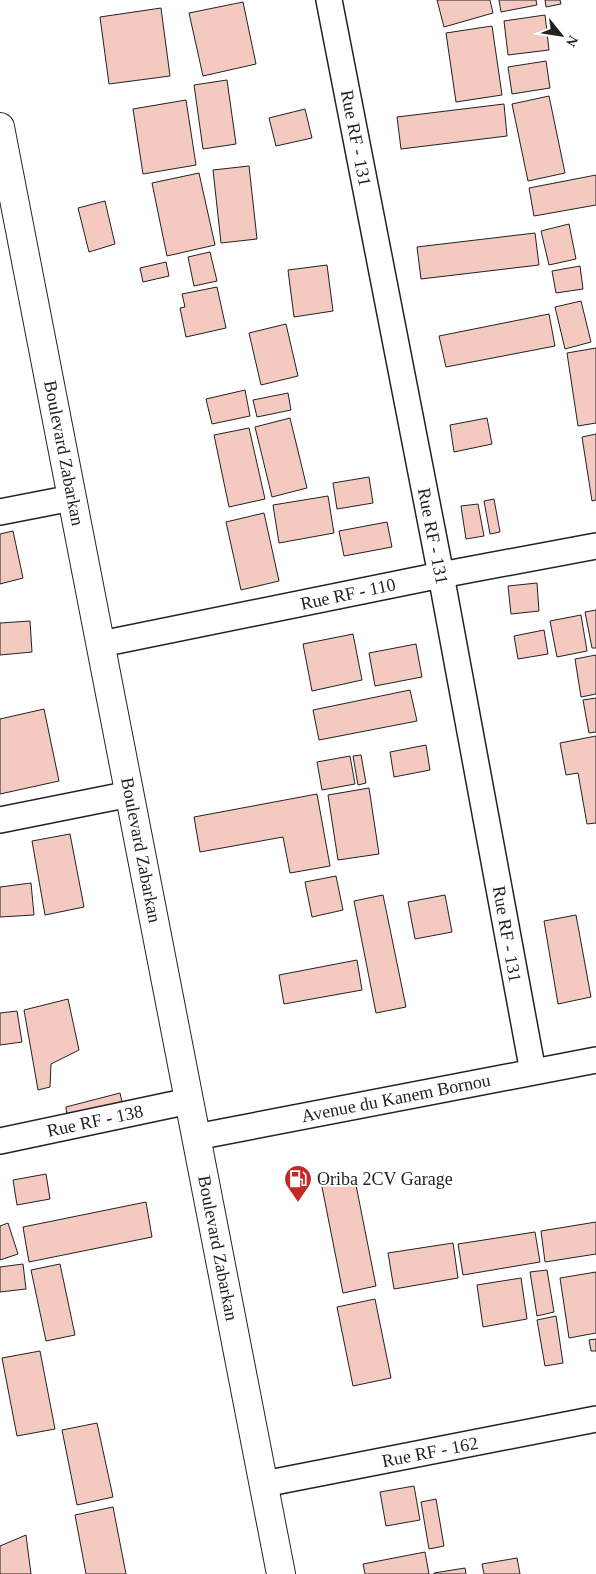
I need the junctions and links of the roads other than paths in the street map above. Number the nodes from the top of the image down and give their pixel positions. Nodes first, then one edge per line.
1 (329, 0) edge
2 (0, 127) edge
3 (8, 209) edge
4 (72, 498) junction
5 (0, 512) edge
6 (596, 546) edge
7 (441, 574) junction
8 (101, 644) junction
9 (130, 794) junction
10 (0, 820) edge
11 (596, 1060) edge
12 (533, 1072) junction
13 (189, 1101) junction
14 (196, 1137) junction
15 (0, 1141) edge
16 (596, 1420) edge
17 (264, 1484) junction
18 (281, 1574) edge

1 - 7 street, Rue RF - 131
2 - 3 street, Boulevard Zabarkan
3 - 4 street, Boulevard Zabarkan
4 - 5 street
4 - 8 street, Boulevard Zabarkan
6 - 7 street, Rue RF - 110
7 - 8 street, Rue RF - 110
7 - 12 street, Rue RF - 131
8 - 9 street, Boulevard Zabarkan
9 - 10 street
9 - 13 street, Boulevard Zabarkan
11 - 12 street, Avenue du Kanem Bornou
12 - 14 street, Avenue du Kanem Bornou
13 - 14 street, Boulevard Zabarkan
13 - 15 street, Rue RF - 138
14 - 17 street, Boulevard Zabarkan
16 - 17 street, Rue RF - 162
17 - 18 street, Boulevard Zabarkan

